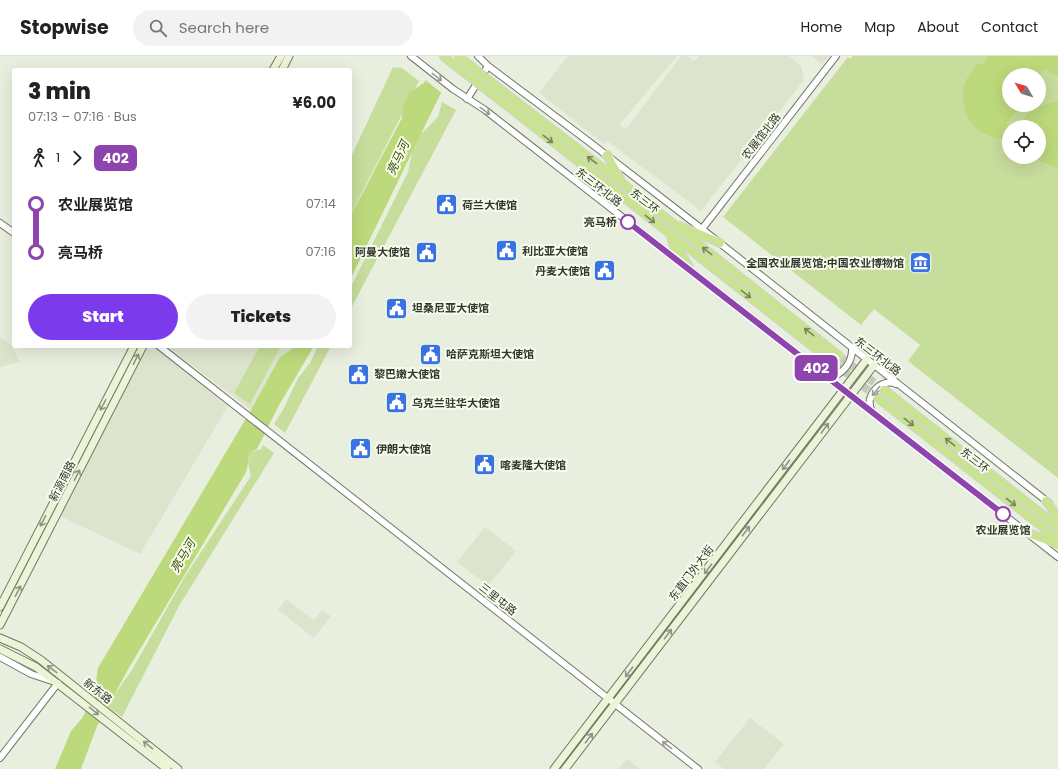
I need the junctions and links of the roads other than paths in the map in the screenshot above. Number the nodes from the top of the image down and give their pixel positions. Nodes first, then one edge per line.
1 (281, 56) edge
2 (288, 56) edge
3 (410, 56) edge
4 (443, 56) edge
5 (458, 56) edge
6 (478, 56) edge
7 (836, 56) edge
8 (488, 66) junction
9 (275, 68) edge
10 (283, 68) edge
11 (466, 99) junction
12 (607, 155) junction
13 (622, 183) junction
14 (670, 222) junction
15 (0, 223) edge
16 (702, 229) junction
17 (12, 232) edge
18 (671, 236) junction
19 (720, 243) junction
20 (690, 270) junction
21 (852, 347) junction
22 (133, 348) edge
23 (142, 348) edge
24 (162, 348) edge
25 (839, 356) tunnel mouth
26 (867, 359) junction
27 (834, 363) tunnel mouth
28 (874, 365) junction
29 (828, 378) junction
30 (899, 385) junction
31 (843, 389) junction
32 (884, 390) tunnel mouth
33 (850, 395) junction
34 (878, 398) tunnel mouth
35 (875, 414) junction
36 (1046, 501) junction
37 (1058, 510) edge
38 (1058, 517) edge
39 (1058, 527) edge
40 (1028, 533) junction
41 (1058, 539) edge
42 (1058, 544) edge
43 (1058, 557) edge
44 (0, 607) edge
45 (0, 626) edge
46 (0, 638) edge
47 (0, 649) edge
48 (0, 657) edge
49 (58, 683) junction
50 (81, 696) junction
51 (608, 699) junction
52 (615, 704) junction
53 (0, 758) edge
54 (167, 769) edge
55 (178, 769) edge
56 (554, 769) edge
57 (565, 769) edge
58 (698, 769) edge

1 - 9 main road
2 - 10 main road
3 -> 11 street, 东三环北路
4 -> 18 highway, 东三环, bridge
13 -> 5 highway, 东三环, bridge
6 - 8 street, 东三环北路
7 - 16 street, 农展馆北路
8 - 11 street
8 - 12 street, 东三环北路
11 -> 20 street, 东三环北路
12 - 13 highway
12 - 16 street, 东三环北路
13 - 14 highway, 东三环
14 - 19 highway
25 -> 14 highway, 东三环
15 - 17 street
16 - 19 street, 东三环北路
18 - 20 highway
18 -> 27 highway, 东三环
19 - 21 street, 东三环北路
20 - 29 street, 东三环北路
21 - 26 street, 东三环北路
21 - 29 street
22 -> 44 main road, 新源南路
45 -> 23 main road, 新源南路
24 - 51 street, 三里屯路
26 - 28 street, 东三环北路
26 - 31 main road, 东直门外大街
28 - 30 street, 东三环北路
28 - 33 main road, 东直门外大街
29 - 31 street, 东三环北路
30 -> 35 street
30 - 36 street, 东三环北路
31 - 33 street, 东三环北路
31 -> 51 main road, 东直门外大街
39 -> 32 highway, 东三环
33 - 35 street, 东三环北路
52 -> 33 main road, 东直门外大街
34 -> 41 highway, 东三环
35 - 40 street, 东三环北路
36 - 37 street, 东三环北路
36 - 38 highway
40 - 42 highway
40 - 43 street, 东三环北路
50 -> 46 main road, 新东路
47 - 49 main road, 新东路
48 - 49 street
49 - 50 main road, 新东路
49 - 53 street
50 -> 54 main road, 新东路
55 -> 50 main road, 新东路
51 - 52 street, 三里屯路
51 - 56 main road, 东直门外大街
57 -> 52 main road, 东直门外大街
58 -> 52 street, 三里屯路

